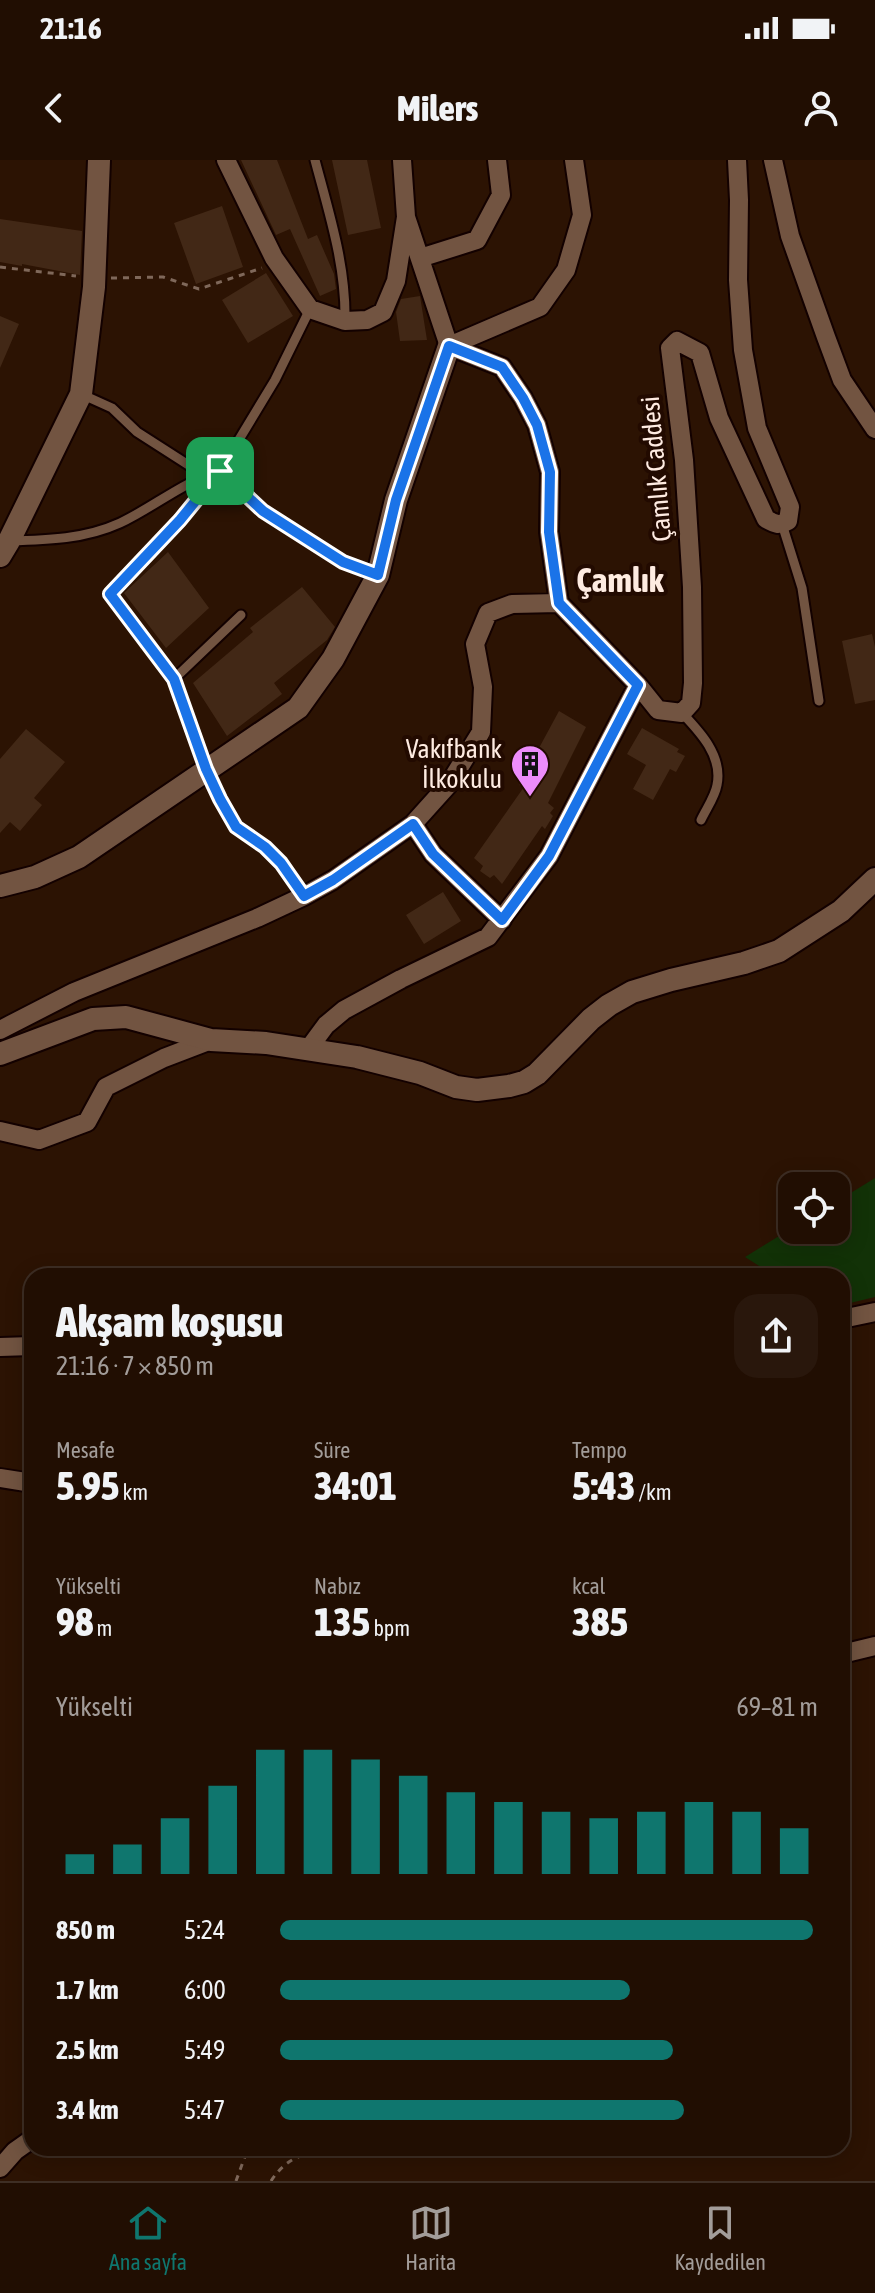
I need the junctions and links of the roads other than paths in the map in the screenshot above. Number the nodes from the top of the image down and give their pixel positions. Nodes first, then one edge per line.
1 (99, 160) edge
2 (226, 160) edge
3 (315, 160) edge
4 (402, 160) edge
5 (497, 160) edge
6 (574, 160) edge
7 (737, 160) edge
8 (773, 160) edge
9 (406, 217) junction
10 (420, 258) junction
11 (310, 309) junction
12 (345, 321) junction
13 (449, 346) junction
14 (81, 394) junction
15 (875, 429) edge
16 (204, 475) junction
17 (180, 520) road end
18 (782, 524) junction
19 (5, 548) edge
20 (559, 603) junction
21 (241, 615) dead end
22 (174, 679) junction
23 (638, 685) junction
24 (819, 701) dead end
25 (682, 713) junction
26 (206, 769) junction
27 (701, 820) dead end
28 (413, 824) junction
29 (875, 879) edge
30 (0, 886) edge
31 (304, 896) junction
32 (502, 920) junction
33 (0, 1030) edge
34 (211, 1040) junction
35 (309, 1048) junction
36 (0, 1054) edge
37 (0, 1131) edge
38 (875, 1312) edge
39 (850, 1317) edge
40 (24, 1346) edge
41 (0, 1347) edge
42 (0, 1478) edge
43 (24, 1482) edge
44 (875, 1646) edge
45 (850, 1652) edge
46 (24, 2145) edge
47 (0, 2168) edge

1 - 14 street
2 - 11 street
3 - 12 lane
4 - 9 street
5 - 10 street
6 - 13 street
7 - 18 street
8 - 15 street
9 - 10 street
9 - 12 street
10 - 13 street
11 - 12 street
11 - 16 lane
13 - 20 street
13 - 26 street
14 - 16 lane
14 - 19 street
16 - 19 lane
17 - 22 lane
18 - 24 lane
18 - 25 street, Çamlık Caddesi
20 - 23 street
20 - 28 street
21 - 22 lane
22 - 26 lane
23 - 25 street
23 - 32 street
25 - 27 lane
26 - 30 street
26 - 31 lane
28 - 31 street
28 - 32 street
29 - 35 street
31 - 33 street
32 - 35 street
34 - 35 street
34 - 36 street
34 - 37 street
38 - 39 street
40 - 41 street
42 - 43 street
44 - 45 street
46 - 47 street

